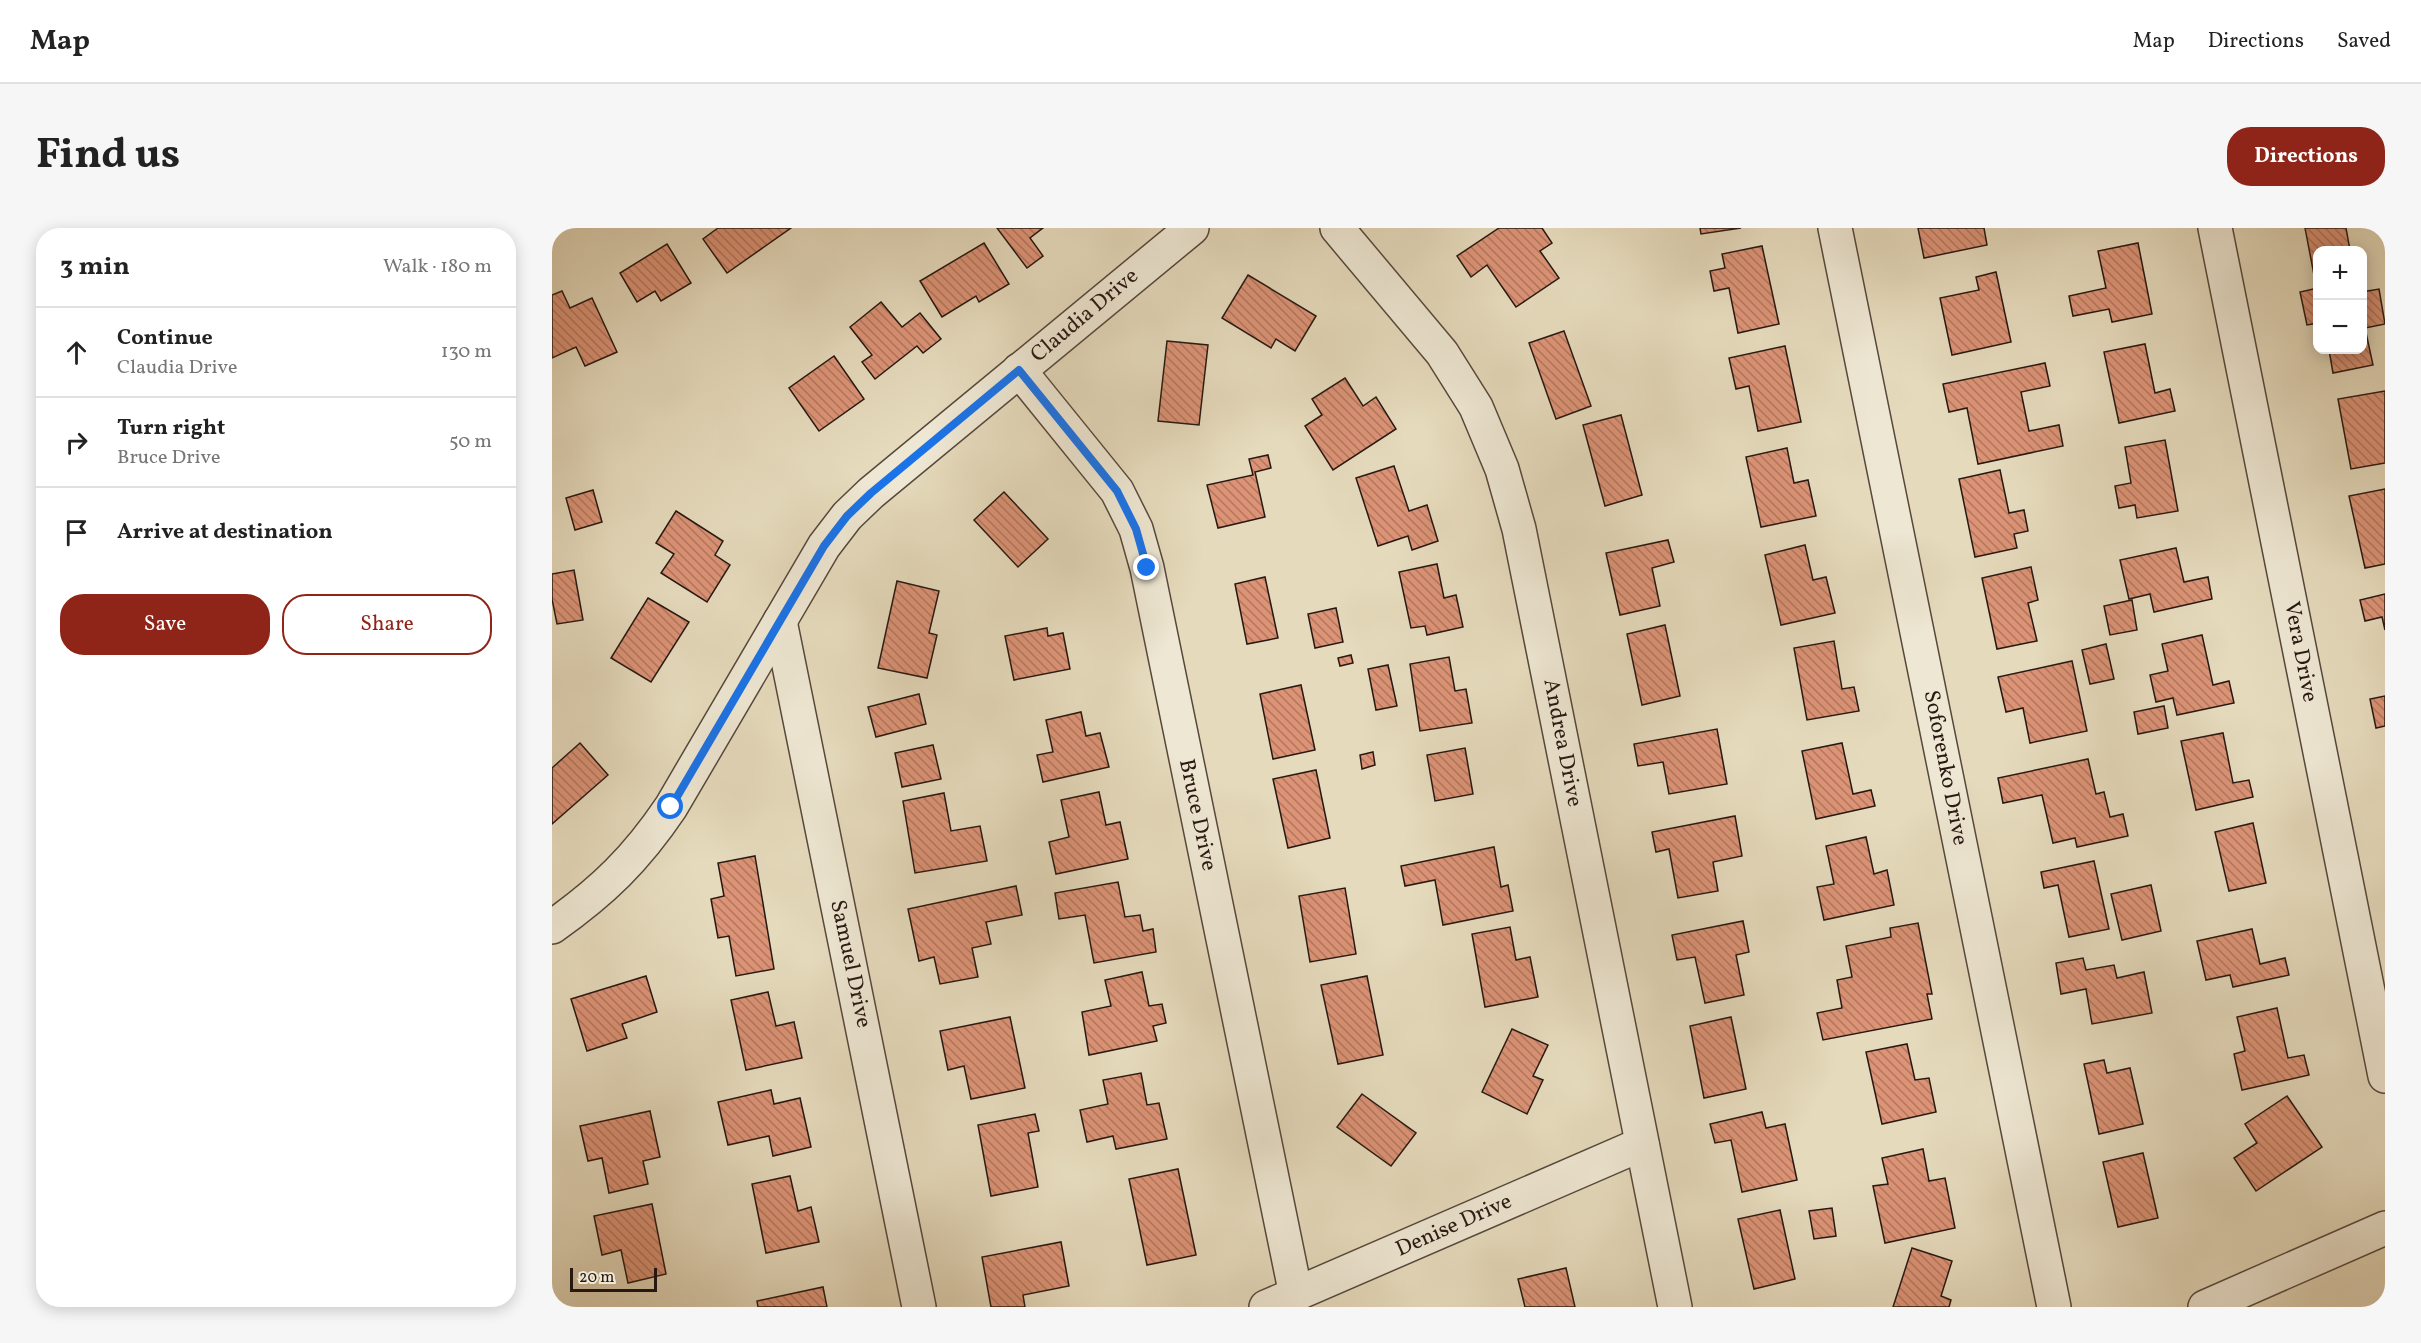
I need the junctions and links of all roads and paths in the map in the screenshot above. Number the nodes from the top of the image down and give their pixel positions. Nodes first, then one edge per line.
1 (1192, 228) edge
2 (1337, 228) edge
3 (1835, 228) edge
4 (2215, 228) edge
5 (1019, 370) junction
6 (780, 621) junction
7 (552, 927) edge
8 (2385, 1076) edge
9 (1642, 1144) junction
10 (2385, 1228) edge
11 (1281, 1301) edge
12 (920, 1307) edge
13 (1675, 1307) edge
14 (2054, 1307) edge
15 (2205, 1307) edge

1 - 5 street, Claudia Drive
2 - 9 street, Andrea Drive
3 - 14 street, Soforenko Drive
4 - 8 street, Vera Drive
5 - 6 street, Claudia Drive
5 - 11 street, Bruce Drive
6 - 7 street, Claudia Drive
6 - 12 street, Samuel Drive
9 - 11 street, Denise Drive
9 - 13 street, Andrea Drive
10 - 15 street

